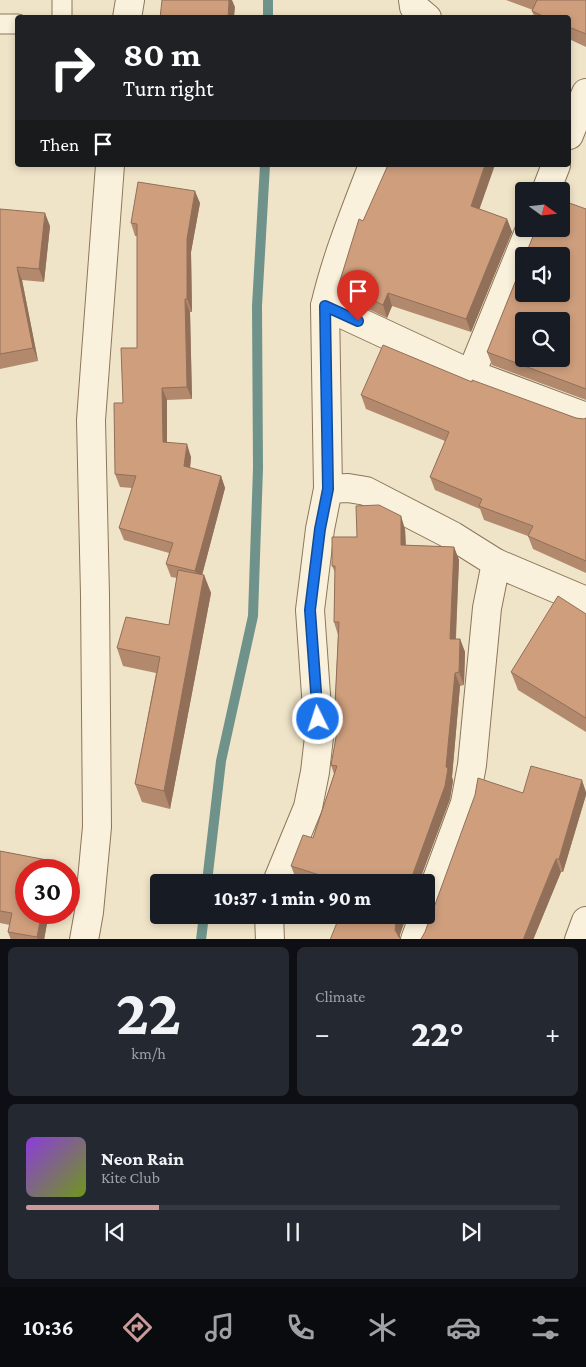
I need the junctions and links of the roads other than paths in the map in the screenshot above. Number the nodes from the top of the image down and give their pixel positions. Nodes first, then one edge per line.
1 (62, 0) edge
2 (130, 0) edge
3 (413, 0) edge
4 (62, 15) edge
5 (128, 15) edge
6 (423, 15) edge
7 (0, 24) edge
8 (15, 24) edge
9 (571, 79) edge
10 (586, 85) edge
11 (586, 93) edge
12 (571, 130) edge
13 (110, 167) edge
14 (372, 167) edge
15 (555, 167) edge
16 (549, 182) edge
17 (526, 238) edge
18 (325, 306) junction
19 (471, 374) junction
20 (586, 417) edge
21 (328, 489) junction
22 (496, 563) junction
23 (586, 601) edge
24 (280, 874) edge
25 (435, 884) edge
26 (586, 921) edge
27 (269, 924) edge
28 (421, 924) edge
29 (84, 939) edge
30 (270, 939) edge
31 (415, 939) edge
32 (579, 939) edge

1 - 4 lane
2 - 5 street
3 - 6 street
7 - 8 lane
9 - 10 street
11 - 12 street
13 - 29 street
14 - 18 street
15 - 16 street
17 - 19 street
18 - 19 street
18 - 21 street
19 - 20 street
21 - 22 street
21 - 24 street
22 - 23 street
22 - 25 street
26 - 32 street
27 - 30 street
28 - 31 street

